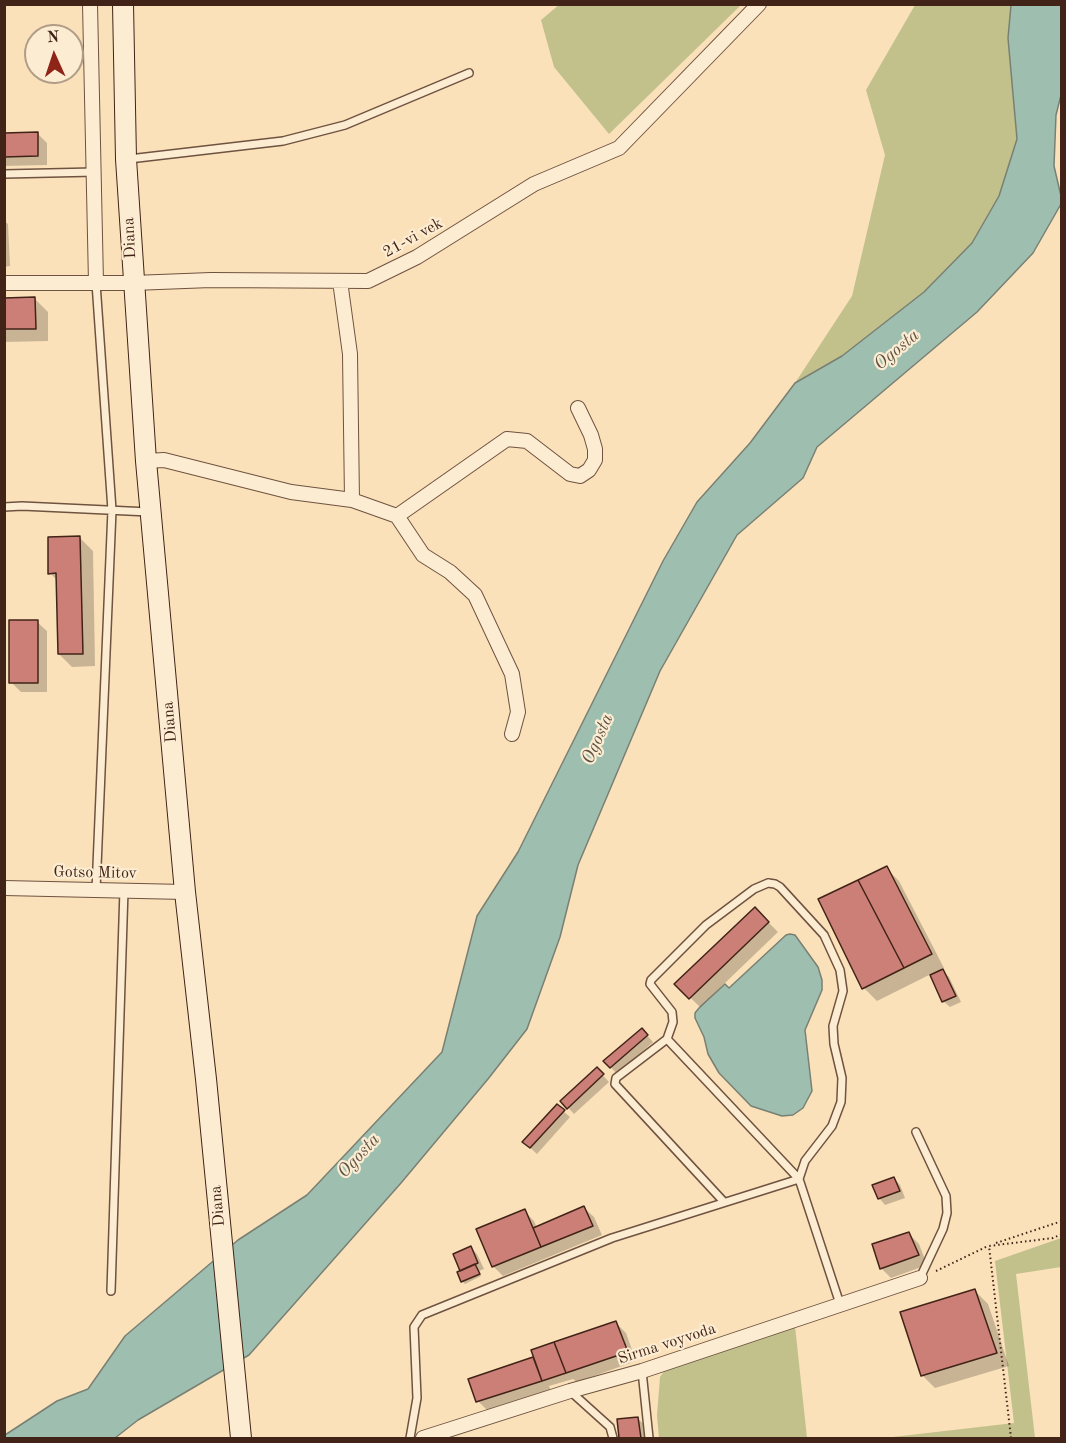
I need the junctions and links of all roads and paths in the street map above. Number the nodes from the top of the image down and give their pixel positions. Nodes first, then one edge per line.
1 (90, 4) edge
2 (123, 4) edge
3 (759, 4) edge
4 (469, 73) dead end
5 (126, 159) junction
6 (95, 172) junction
7 (4, 174) edge
8 (340, 281) junction
9 (4, 283) edge
10 (133, 283) junction
11 (96, 284) junction
12 (578, 408) dead end
13 (146, 461) junction
14 (352, 501) junction
15 (4, 507) edge
16 (112, 510) junction
17 (150, 512) junction
18 (397, 516) junction
19 (512, 734) dead end
20 (4, 888) edge
21 (96, 890) junction
22 (124, 891) junction
23 (185, 892) junction
24 (667, 1039) junction
25 (916, 1132) dead end
26 (799, 1179) junction
27 (724, 1202) junction
28 (1062, 1221) edge
29 (1062, 1234) edge
30 (989, 1246) junction
31 (920, 1278) junction
32 (111, 1291) dead end
33 (840, 1304) junction
34 (642, 1371) junction
35 (570, 1391) junction
36 (241, 1438) edge
37 (410, 1438) edge
38 (429, 1438) edge
39 (613, 1438) edge
40 (649, 1438) edge
41 (1011, 1438) edge

1 - 6 street, Diana
2 - 5 main road, Diana
3 - 8 street, 21-vi vek
4 - 5 lane
5 - 10 main road, Diana
6 - 7 lane
6 - 11 street, Diana
8 - 10 street, 21-vi vek
8 - 14 street
9 - 11 street, 21-vi vek
10 - 11 street, 21-vi vek
10 - 13 main road, Diana
11 - 16 lane
12 - 18 street
13 - 14 street
13 - 17 main road, Diana
14 - 18 street
15 - 16 lane
16 - 17 lane
16 - 21 lane
17 - 23 main road, Diana
18 - 19 street
20 - 21 street, Gotso Mitov
21 - 22 street, Gotso Mitov
22 - 23 street, Gotso Mitov
22 - 32 lane
23 - 36 main road, Diana
24 - 26 lane
24 - 26 lane
24 - 27 lane
25 - 31 lane
26 - 27 lane
26 - 33 lane
27 - 37 lane
28 - 30 path
29 - 30 path
30 - 31 path
30 - 41 path
31 - 33 street, Sirma voyvoda
33 - 34 street, Sirma voyvoda
34 - 35 street, Sirma voyvoda
34 - 40 lane
35 - 38 street, Sirma voyvoda
35 - 39 lane

